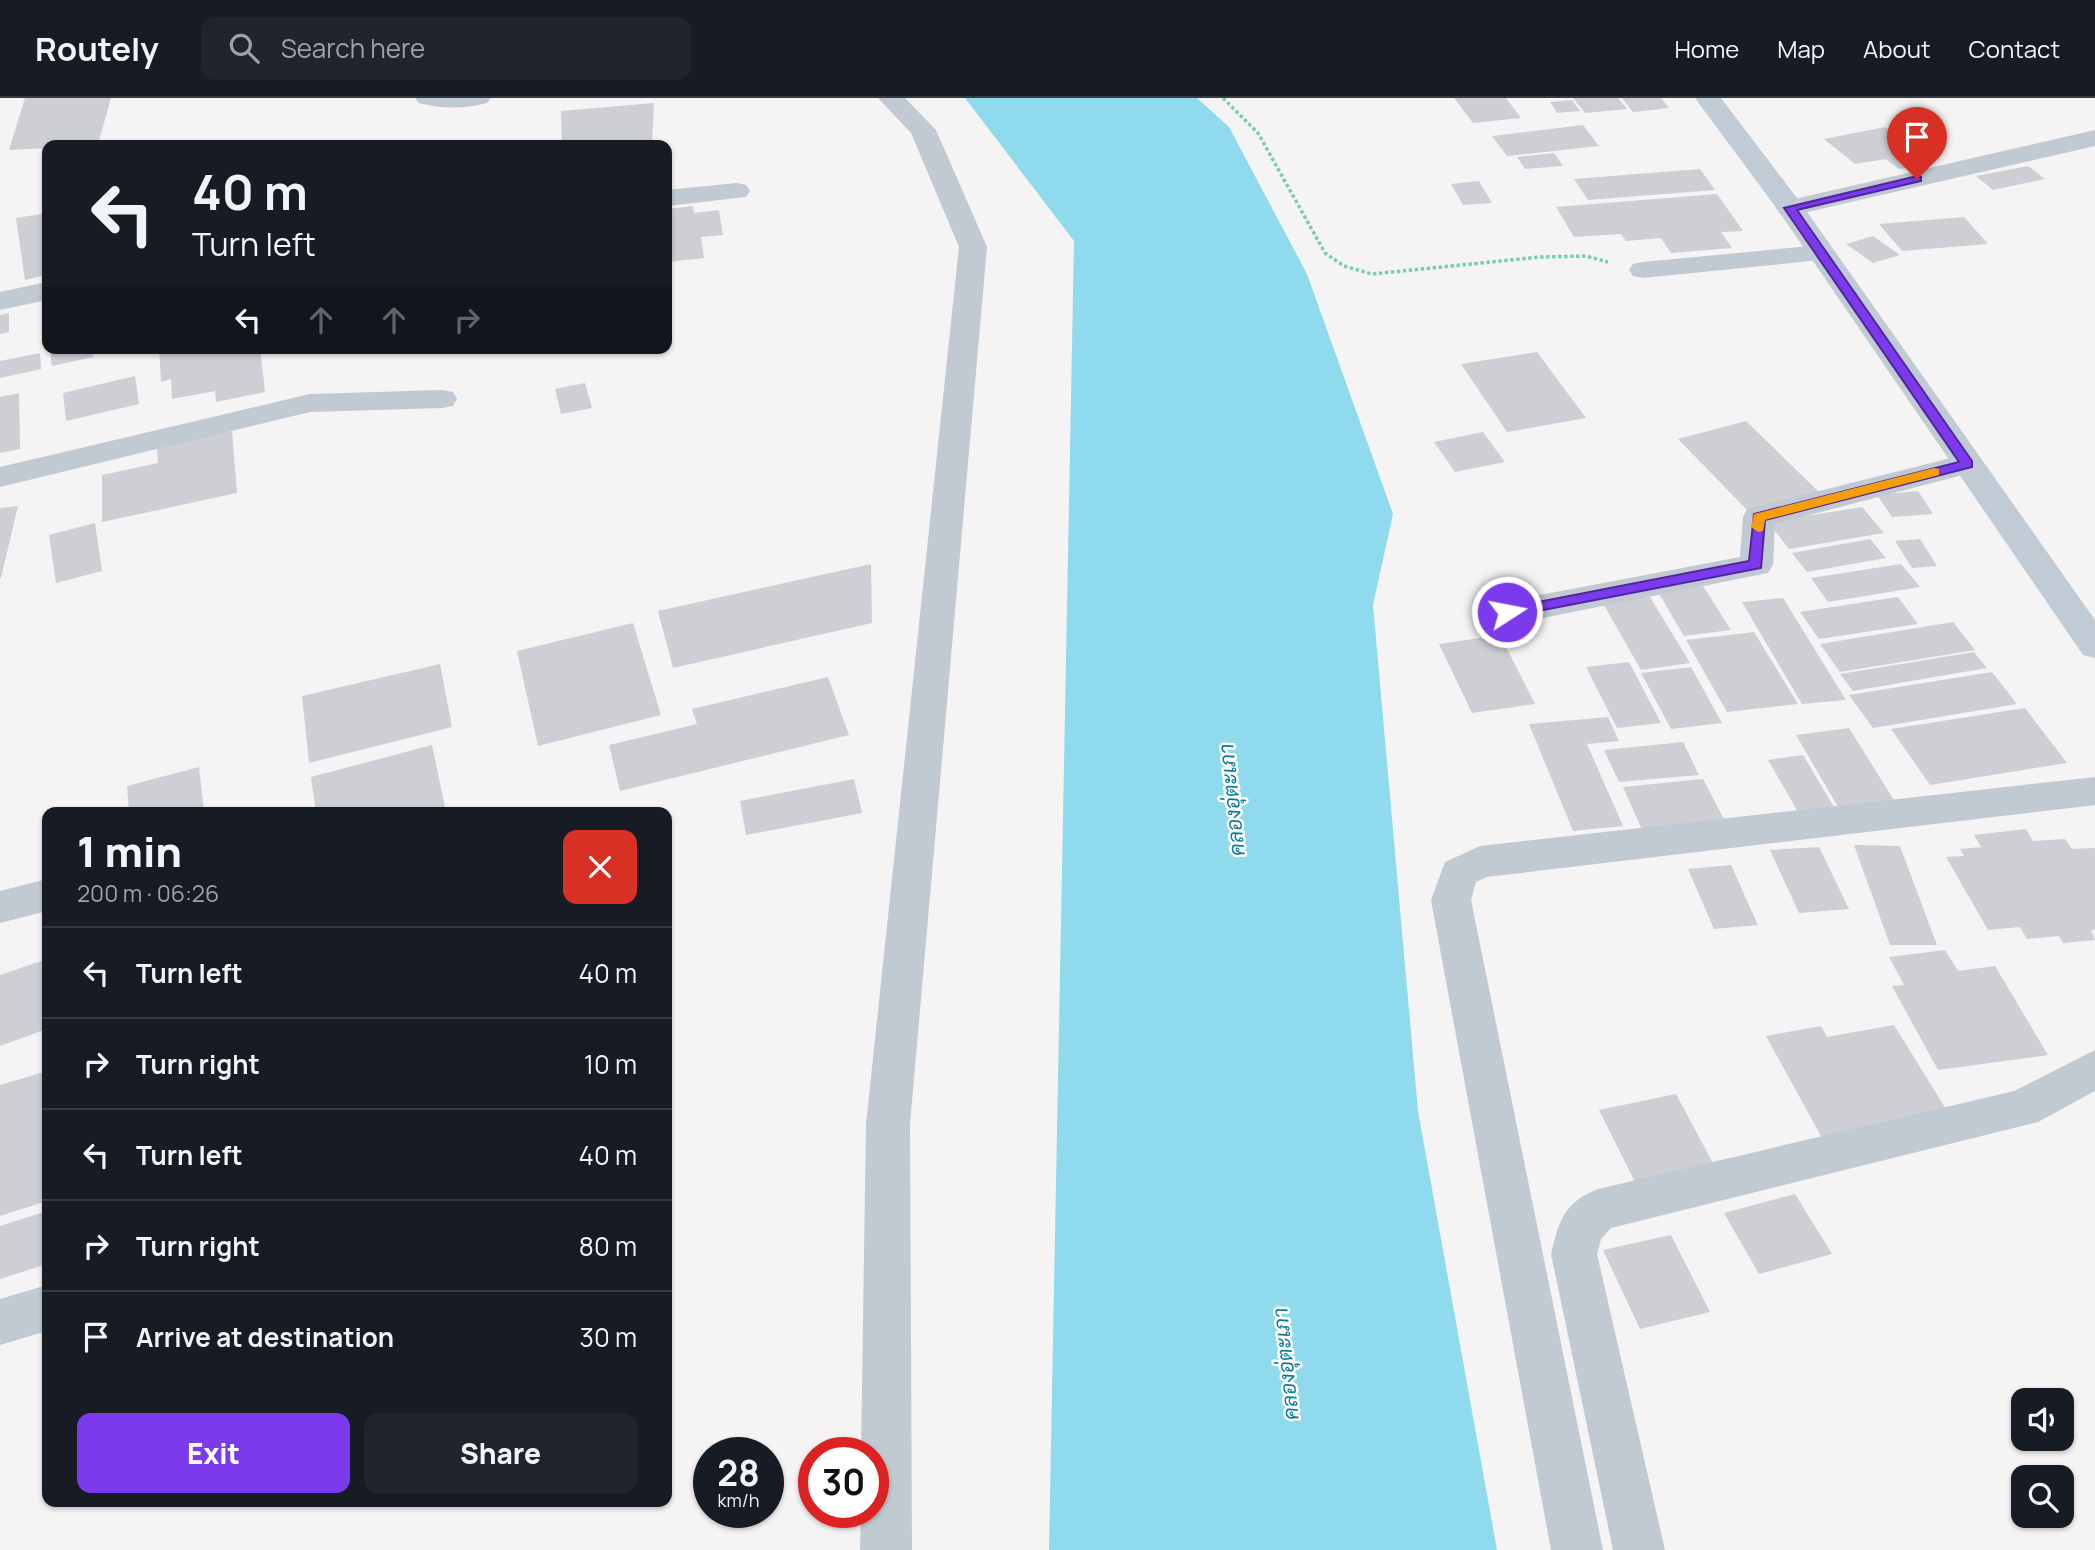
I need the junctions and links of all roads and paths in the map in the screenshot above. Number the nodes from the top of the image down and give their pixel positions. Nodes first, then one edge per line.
1 (428, 98) edge
2 (478, 98) edge
3 (891, 98) edge
4 (1223, 98) edge
5 (1708, 98) edge
6 (2095, 138) edge
7 (737, 191) dead end
8 (672, 198) edge
9 (1790, 208) junction
10 (1821, 253) junction
11 (1643, 270) joint
12 (42, 292) edge
13 (0, 301) edge
14 (442, 399) dead end
15 (1967, 464) junction
16 (0, 477) edge
17 (1507, 612) dead end
18 (2095, 646) edge
19 (2095, 791) edge
20 (42, 896) edge
21 (0, 906) edge
22 (2095, 1069) edge
23 (42, 1309) edge
24 (0, 1322) edge
25 (886, 1550) edge
26 (1577, 1550) edge
27 (1639, 1550) edge

1 - 2 street
3 - 25 street
4 - 11 path
5 - 9 street
6 - 9 street
7 - 8 street
9 - 10 street
10 - 11 street
10 - 15 street
12 - 13 street
14 - 16 street
15 - 17 street
15 - 18 street
19 - 26 street
20 - 21 street
22 - 27 street
23 - 24 street

